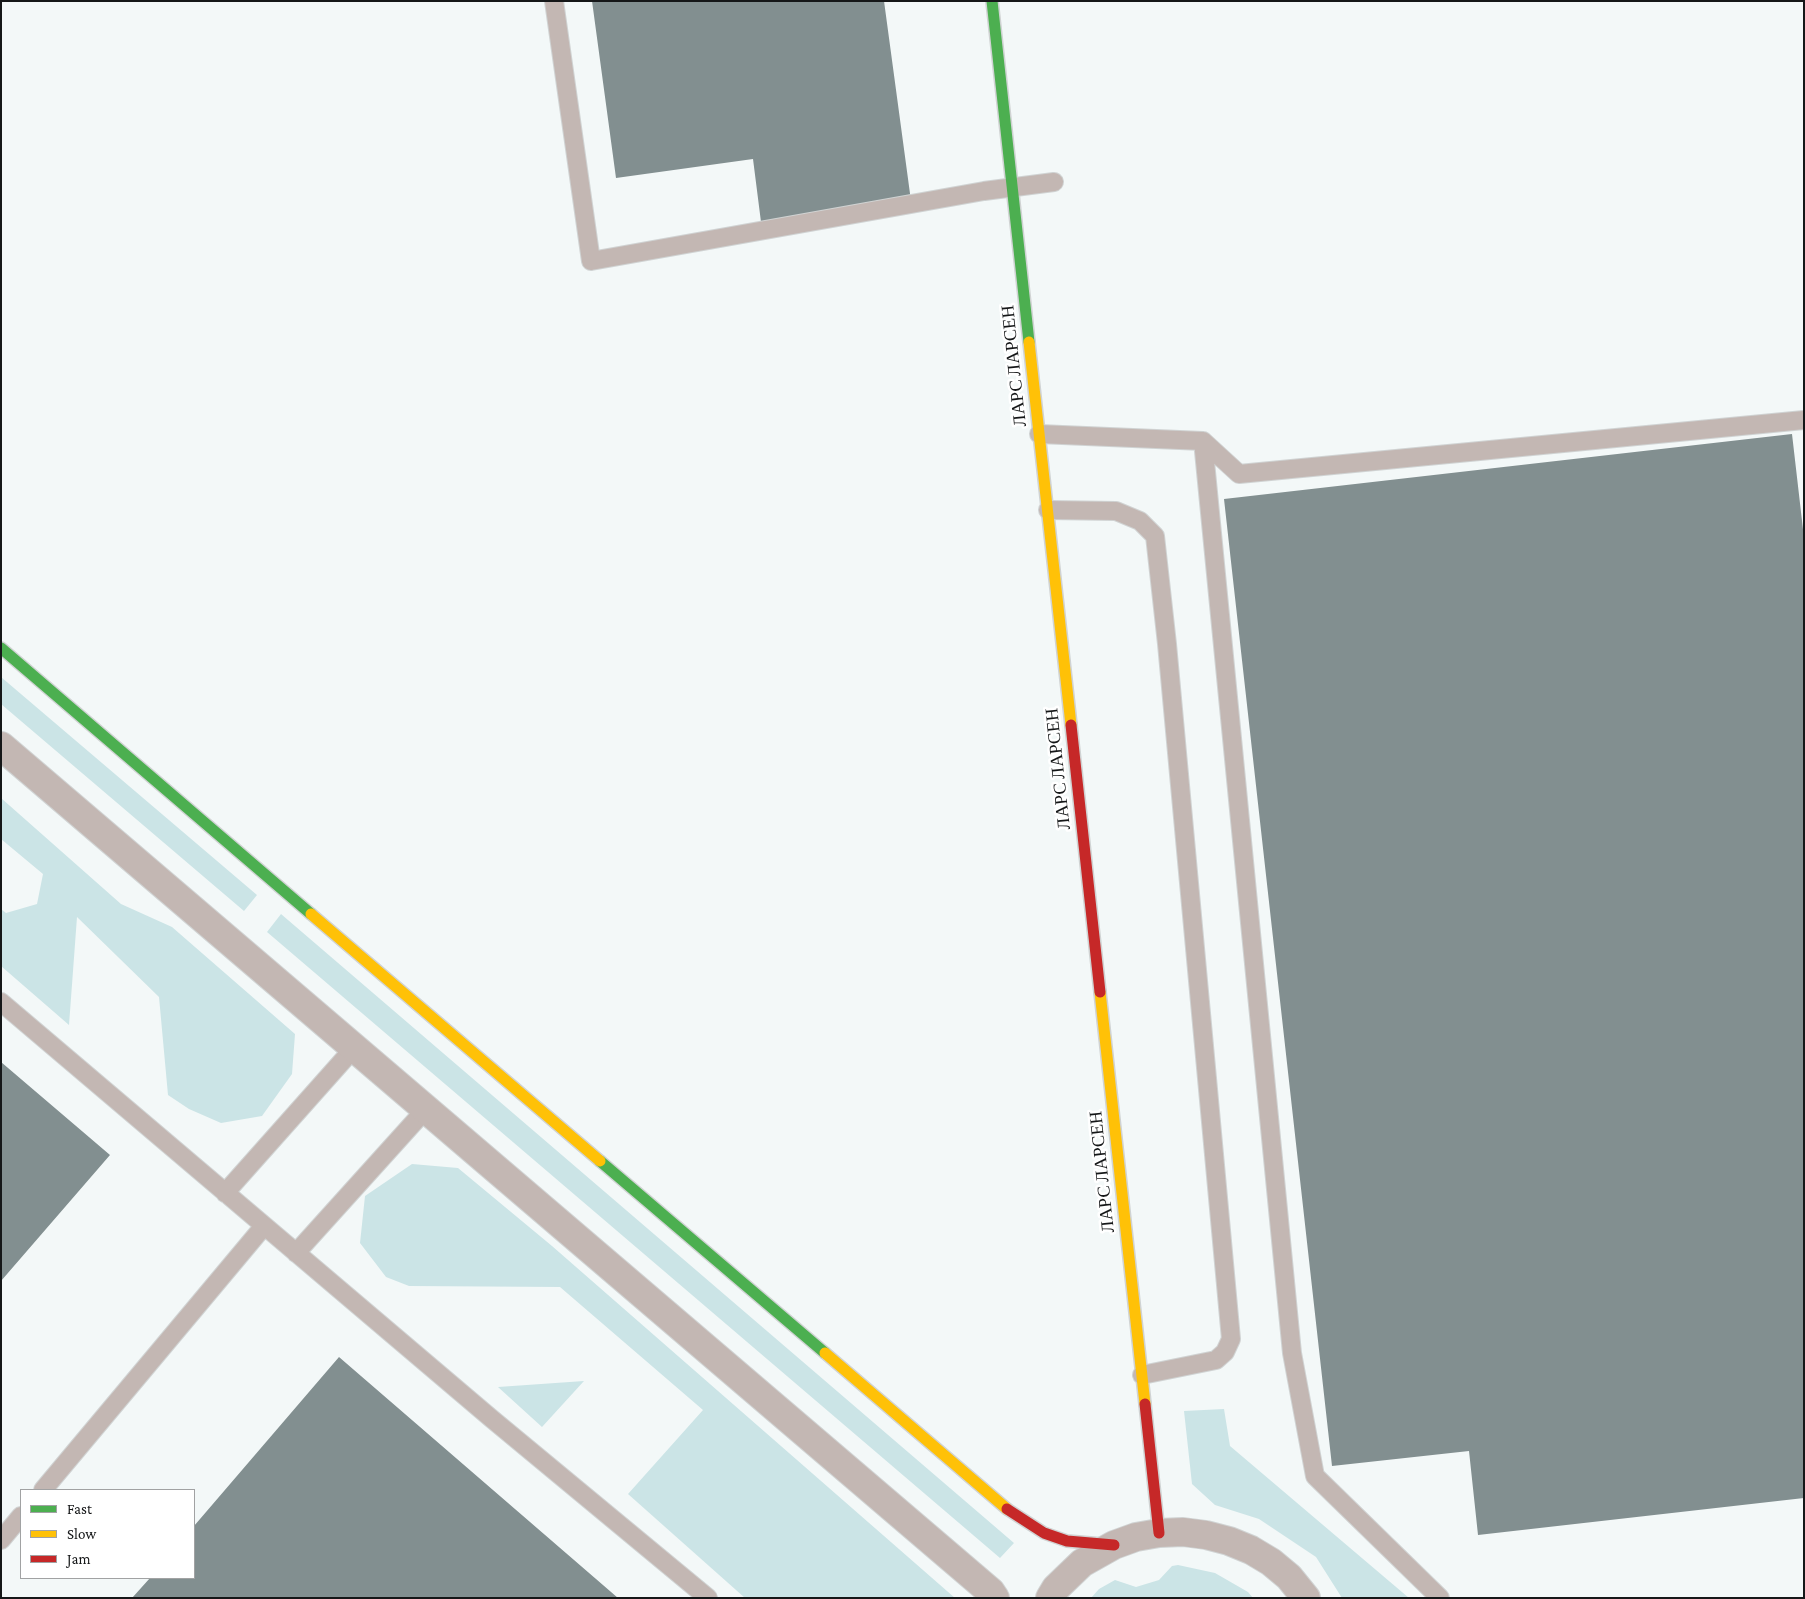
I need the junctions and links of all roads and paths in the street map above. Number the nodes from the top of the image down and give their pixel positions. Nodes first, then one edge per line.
1 (554, 1) edge
2 (992, 1) edge
3 (1054, 182) dead end
4 (1013, 188) junction
5 (1804, 420) edge
6 (1039, 434) junction
7 (1203, 441) junction
8 (1048, 510) junction
9 (1, 648) edge
10 (1, 746) edge
11 (1, 1002) edge
12 (354, 1048) junction
13 (426, 1109) junction
14 (225, 1193) junction
15 (264, 1226) junction
16 (296, 1253) junction
17 (1142, 1375) junction
18 (44, 1489) edge
19 (20, 1517) edge
20 (1159, 1533) junction
21 (1, 1540) edge
22 (1114, 1545) junction
23 (708, 1598) edge
24 (995, 1598) edge
25 (1050, 1598) edge
26 (1306, 1598) edge
27 (1440, 1598) edge

1 - 4 lane
2 - 4 street, ЛАРС ЛАРСЕН
3 - 4 lane
4 - 6 street, ЛАРС ЛАРСЕН
5 - 7 lane
6 - 7 lane
6 - 8 street, ЛАРС ЛАРСЕН
7 - 27 lane
8 - 17 street, ЛАРС ЛАРСЕН
8 - 17 lane
9 - 22 street
10 - 12 street
11 - 14 lane
12 - 13 street
12 - 14 lane
13 - 16 lane
13 - 24 street
14 - 15 lane
15 - 16 lane
15 - 18 lane
16 - 23 lane
17 - 20 street, ЛАРС ЛАРСЕН
19 - 21 lane
20 - 22 street
20 - 26 street
22 - 25 street

